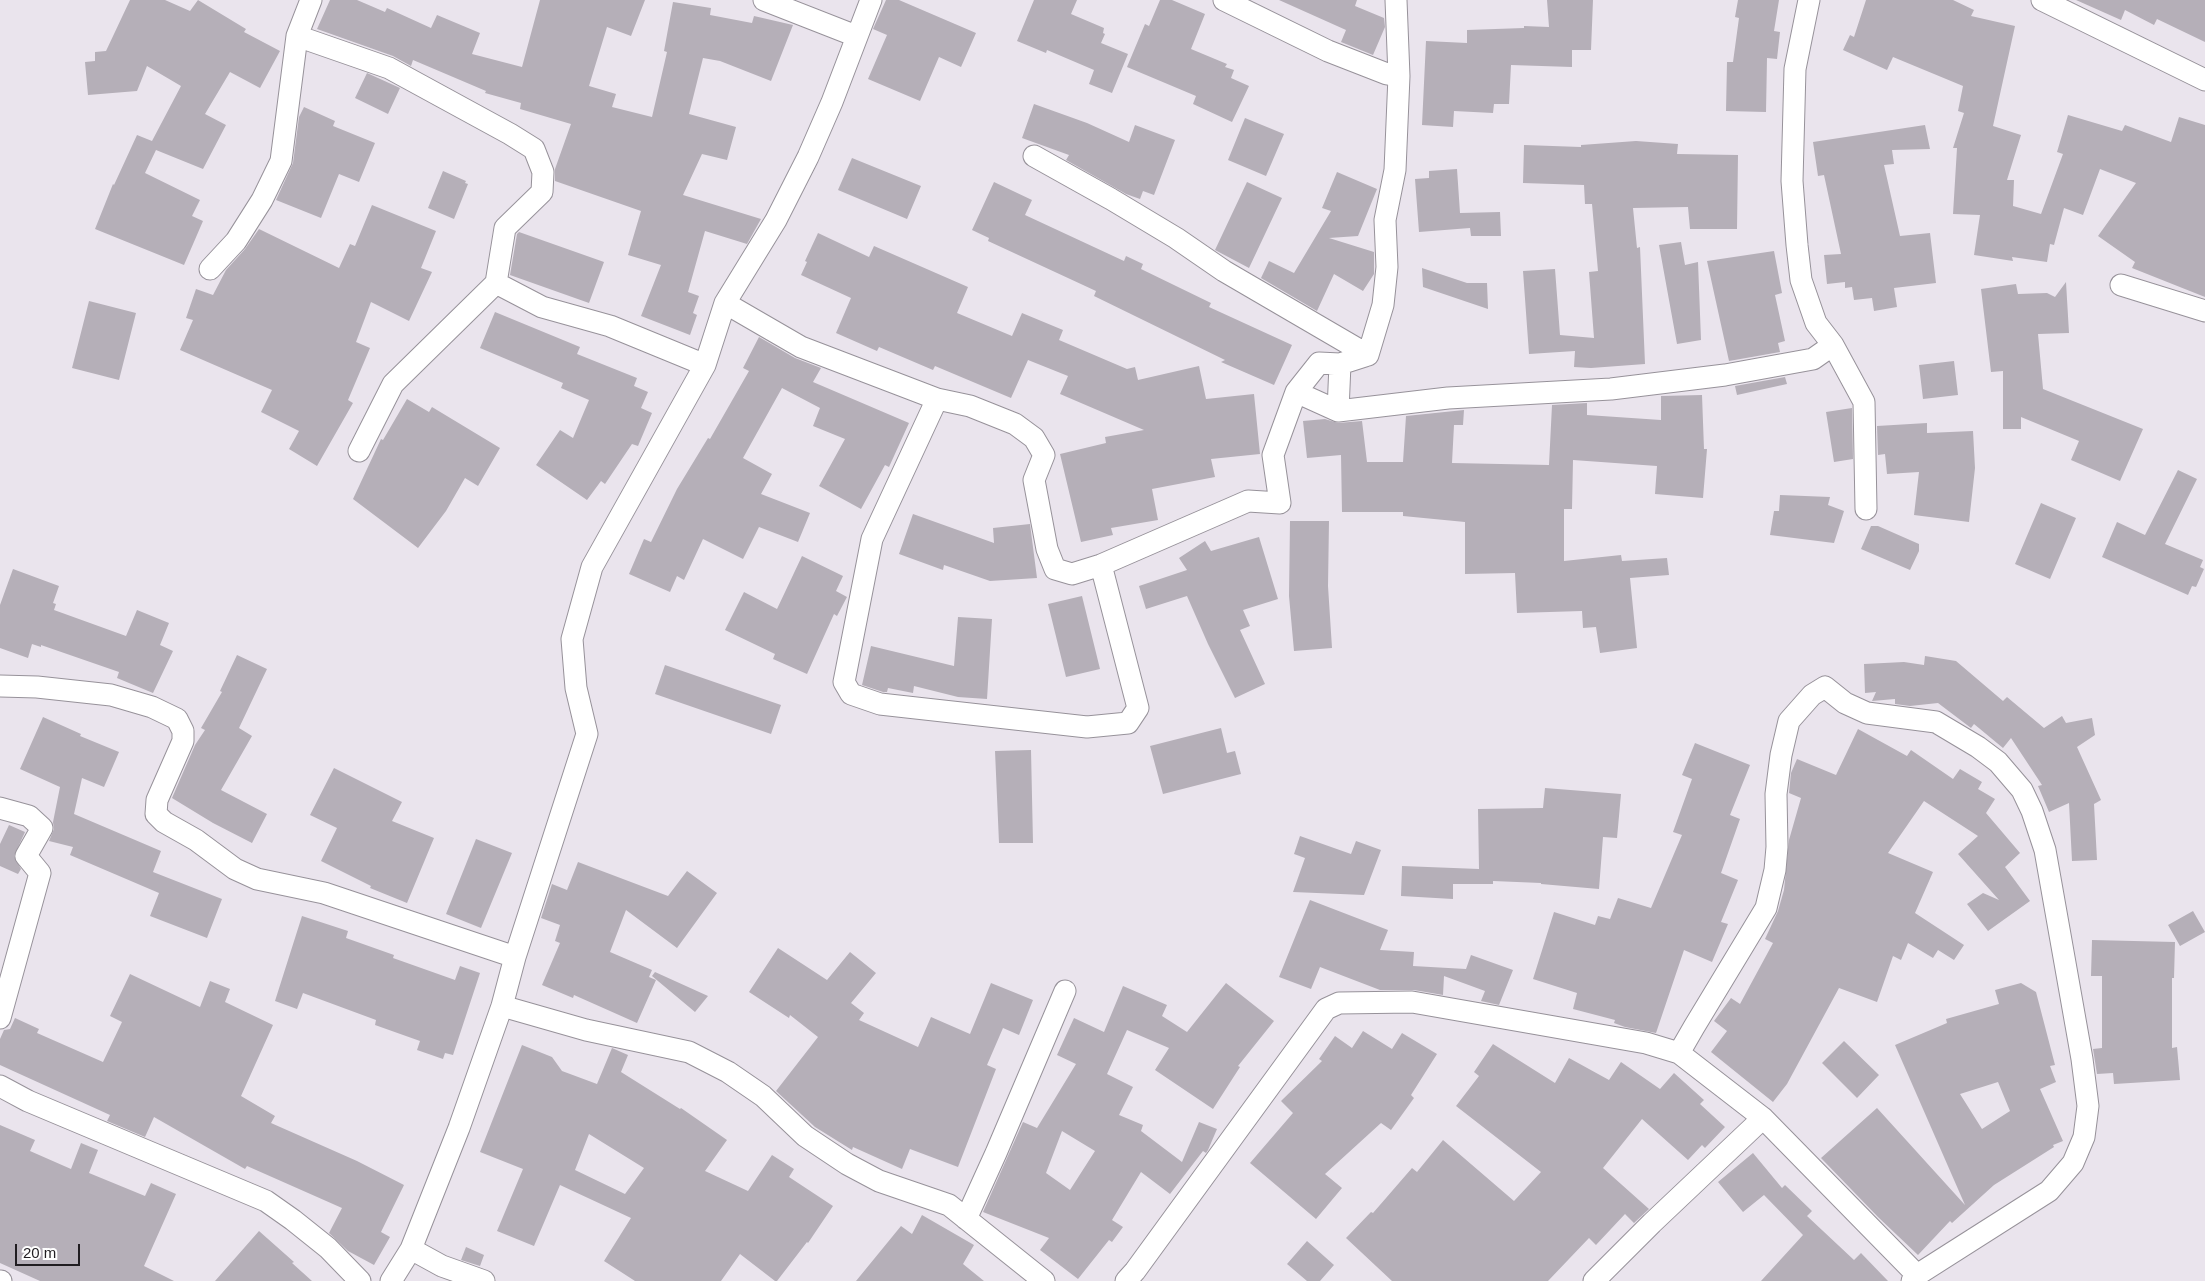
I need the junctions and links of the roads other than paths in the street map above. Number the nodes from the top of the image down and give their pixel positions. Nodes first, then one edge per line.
1 (311, 0) edge
2 (764, 0) edge
3 (871, 0) edge
4 (1224, 0) edge
5 (1396, 0) edge
6 (2042, 0) edge
7 (1806, 3) edge
8 (297, 36) junction
9 (856, 36) junction
10 (1399, 76) junction
11 (2205, 80) edge
12 (1034, 156) dead end
13 (210, 269) dead end
14 (496, 283) junction
15 (2121, 285) dead end
16 (725, 302) junction
17 (2205, 311) edge
18 (1833, 345) junction
19 (1368, 355) junction
20 (1340, 364) junction
21 (705, 365) junction
22 (1296, 392) junction
23 (937, 399) junction
24 (1338, 411) junction
25 (359, 452) dead end
26 (1866, 509) dead end
27 (1100, 564) junction
28 (0, 686) edge
29 (0, 808) edge
30 (515, 957) junction
31 (1065, 991) dead end
32 (502, 1006) junction
33 (0, 1018) edge
34 (1679, 1054) junction
35 (0, 1086) edge
36 (1763, 1118) junction
37 (966, 1219) junction
38 (411, 1249) junction
39 (1136, 1278) edge
40 (1915, 1278) edge
41 (360, 1281) edge
42 (390, 1281) edge
43 (484, 1281) edge
44 (1044, 1281) edge
45 (1594, 1281) edge

1 - 8 street
2 - 9 street
3 - 9 street
4 - 10 street
5 - 10 street
6 - 11 street
7 - 18 street
8 - 13 street
8 - 14 street
9 - 16 street
10 - 19 street
12 - 19 street
14 - 21 street
14 - 25 street
15 - 17 street
16 - 21 street
16 - 23 street
18 - 24 street
18 - 26 street
19 - 20 street
20 - 22 street
20 - 24 street
21 - 30 street
22 - 24 street
22 - 27 street
23 - 27 street
23 - 27 street
28 - 30 street
29 - 33 street
30 - 32 street
31 - 37 street
32 - 37 street
32 - 38 street
34 - 36 street
34 - 39 street
34 - 40 street
35 - 41 street
36 - 40 street
36 - 45 street
37 - 44 street
38 - 42 street
38 - 43 street

